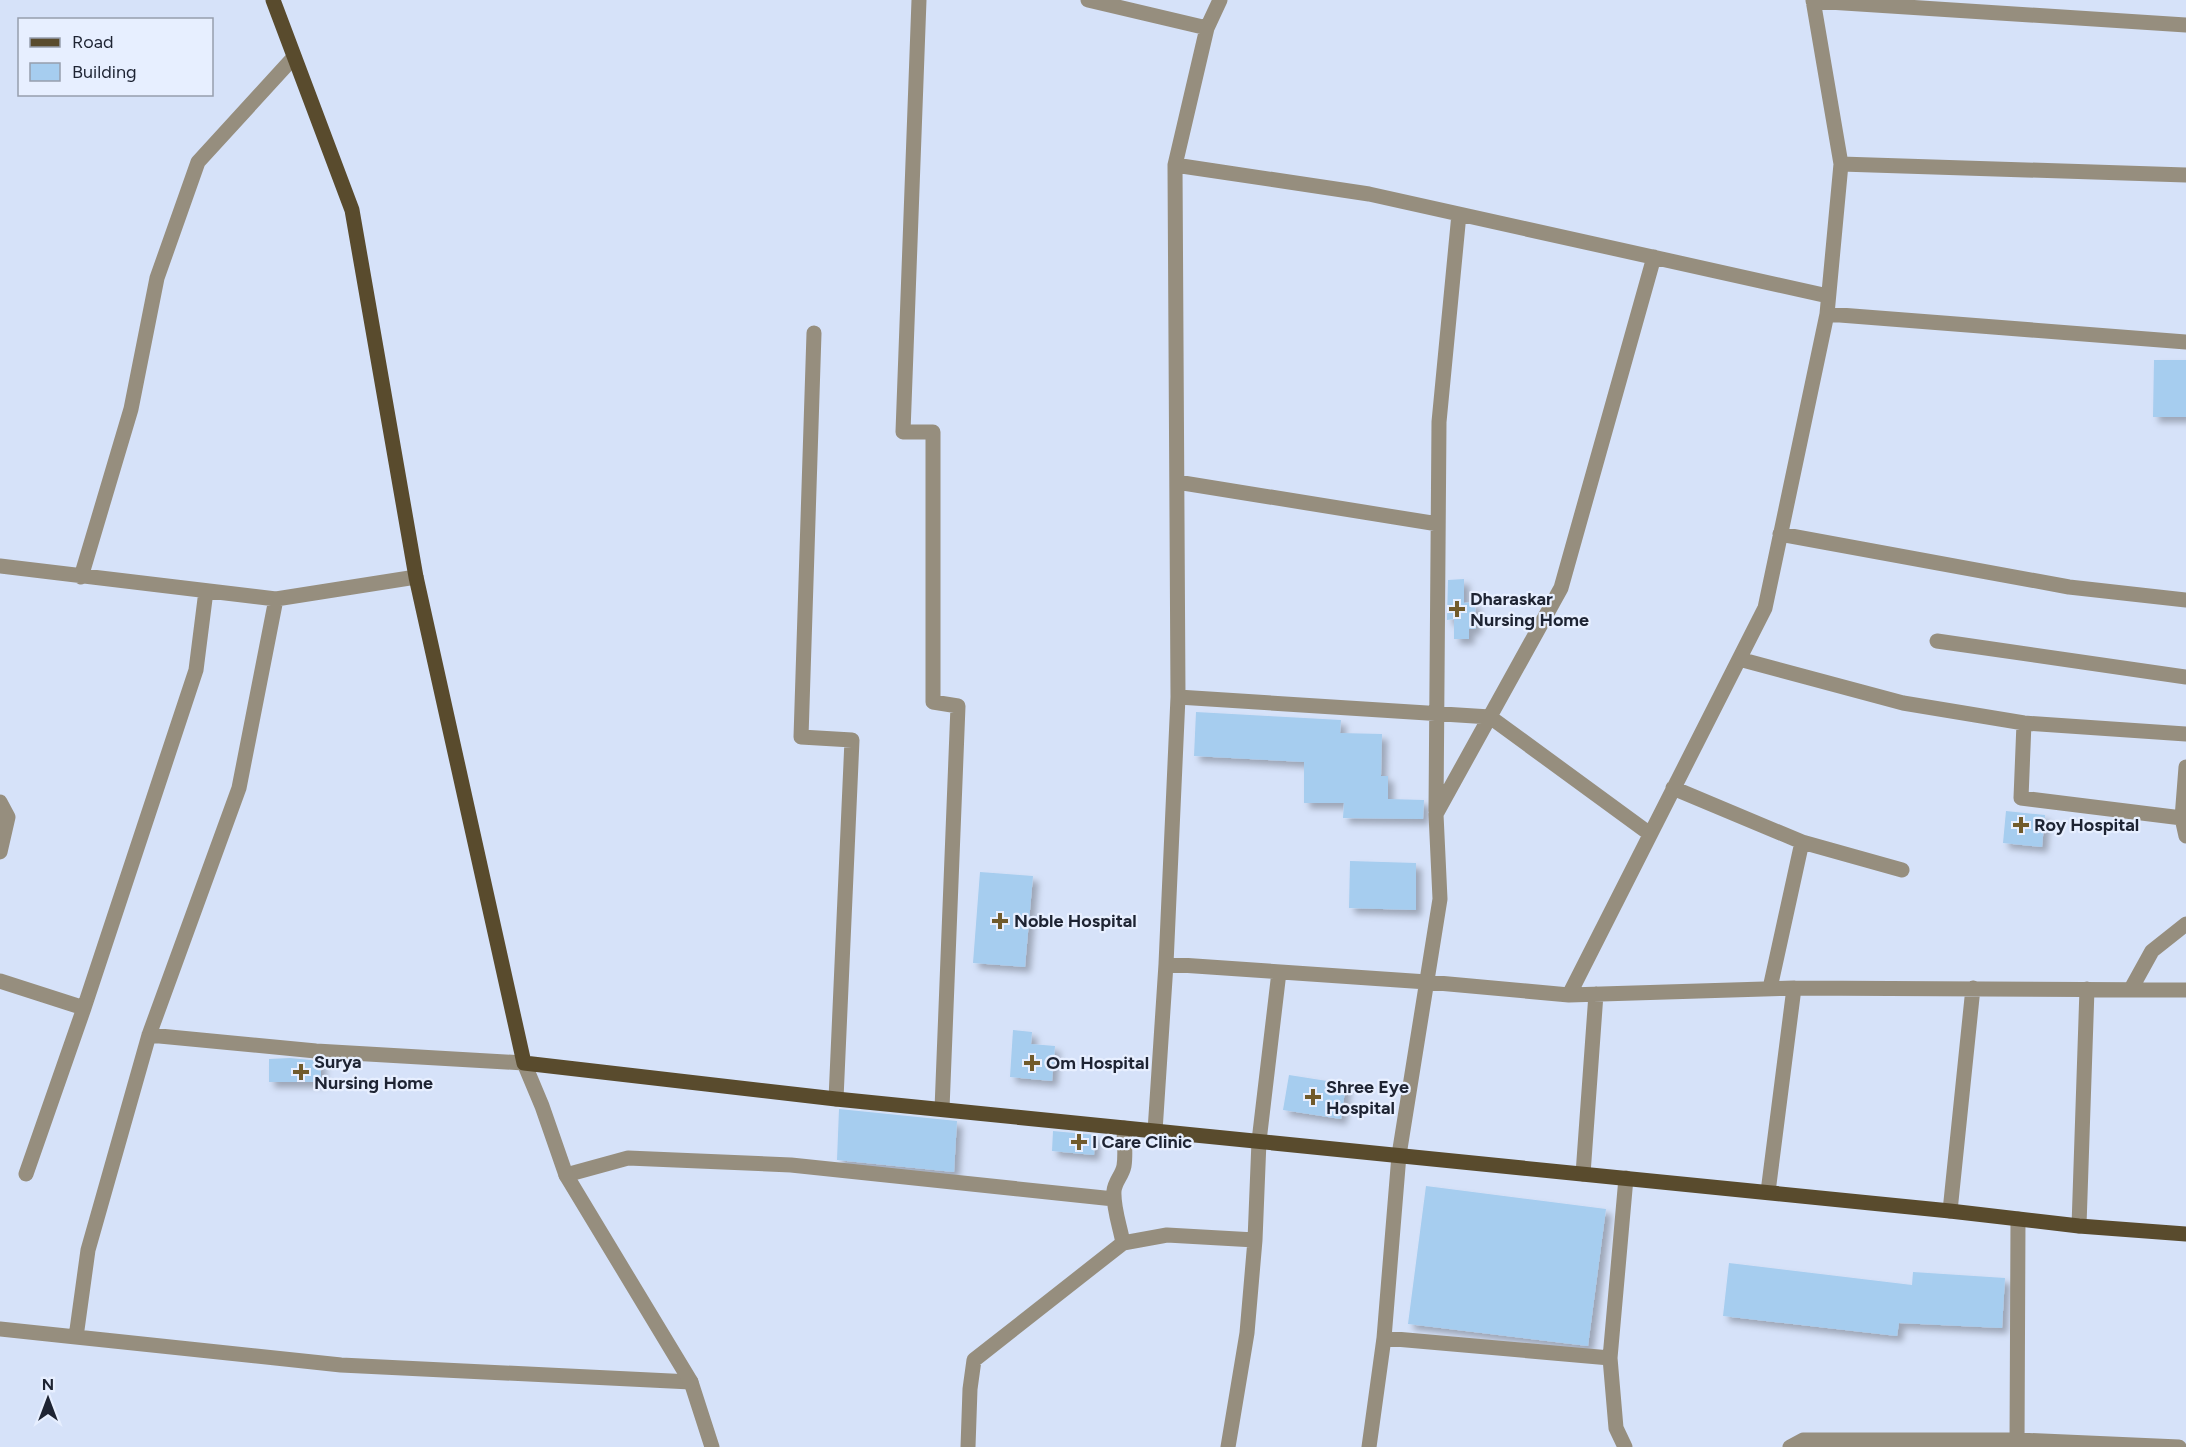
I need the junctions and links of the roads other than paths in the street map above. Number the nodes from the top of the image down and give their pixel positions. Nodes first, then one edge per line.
1 (273, 0) edge
2 (919, 0) edge
3 (1088, 0) edge
4 (1220, 0) edge
5 (1813, 1) edge
6 (2186, 25) edge
7 (1207, 28) junction
8 (294, 57) junction
9 (1841, 164) junction
10 (1175, 165) junction
11 (2186, 175) edge
12 (1459, 214) junction
13 (1654, 257) junction
14 (1828, 296) junction
15 (1827, 314) junction
16 (814, 333) dead end
17 (2186, 342) edge
18 (1177, 482) junction
19 (1438, 524) junction
20 (1780, 534) junction
21 (0, 566) edge
22 (81, 577) junction
23 (416, 577) junction
24 (206, 591) junction
25 (276, 599) junction
26 (2186, 600) edge
27 (1937, 641) dead end
28 (1739, 659) junction
29 (2186, 677) edge
30 (1178, 697) junction
31 (1437, 712) junction
32 (1490, 717) junction
33 (2024, 723) junction
34 (2186, 734) edge
35 (2186, 767) edge
36 (1674, 789) junction
37 (0, 802) edge
38 (1436, 814) junction
39 (2182, 818) junction
40 (1650, 834) junction
41 (2186, 836) edge
42 (1802, 842) junction
43 (0, 852) edge
44 (1902, 870) dead end
45 (2186, 924) edge
46 (1166, 964) junction
47 (1279, 972) junction
48 (0, 981) edge
49 (1427, 982) junction
50 (1770, 988) junction
51 (1794, 988) junction
52 (1973, 988) junction
53 (2087, 989) junction
54 (2131, 989) junction
55 (2186, 990) edge
56 (1596, 994) junction
57 (1569, 995) junction
58 (84, 1008) junction
59 (149, 1035) junction
60 (524, 1063) junction
61 (836, 1099) junction
62 (942, 1109) junction
63 (1124, 1128) junction
64 (1155, 1131) junction
65 (1259, 1141) junction
66 (1399, 1155) junction
67 (26, 1174) dead end
68 (1583, 1174) junction
69 (566, 1175) junction
70 (1626, 1178) junction
71 (1768, 1192) junction
72 (1114, 1199) junction
73 (1950, 1211) junction
74 (2018, 1219) junction
75 (2079, 1226) junction
76 (2186, 1234) edge
77 (1255, 1240) junction
78 (1124, 1243) junction
79 (0, 1329) edge
80 (76, 1337) junction
81 (1384, 1338) junction
82 (1610, 1358) junction
83 (691, 1382) junction
84 (2018, 1444) edge
85 (712, 1447) edge
86 (968, 1447) edge
87 (1228, 1447) edge
88 (1370, 1447) edge
89 (1625, 1447) edge
90 (1790, 1447) edge
91 (2180, 1447) edge

1 - 8 main road
2 - 62 street
3 - 7 street
4 - 7 street
5 - 6 street
5 - 9 street
7 - 10 street
8 - 22 street
8 - 23 main road
9 - 11 street
9 - 14 street
10 - 12 street
10 - 18 street
12 - 13 street
12 - 19 street
13 - 14 street
13 - 32 street
14 - 15 street
15 - 17 street
15 - 20 street
16 - 61 street
18 - 19 street
18 - 30 street
19 - 31 street
20 - 26 street
20 - 28 street
21 - 22 street
22 - 24 street
23 - 25 street
23 - 60 main road
24 - 25 street
24 - 58 street
25 - 59 street
27 - 29 street
28 - 33 street
28 - 36 street
30 - 31 street
30 - 46 street
31 - 32 street
31 - 38 street
32 - 38 street
32 - 40 street
33 - 34 street
33 - 39 street
35 - 39 street
36 - 40 street
36 - 42 street
37 - 43 street
38 - 49 street
39 - 41 street
40 - 57 street
42 - 44 street
42 - 50 street
45 - 54 street
46 - 47 street
46 - 64 street
47 - 49 street
47 - 65 street
48 - 58 street
49 - 57 street
49 - 66 street
50 - 51 street
50 - 56 street
51 - 52 street
51 - 71 street
52 - 53 street
52 - 73 street
53 - 54 street
53 - 75 street
54 - 55 street
56 - 57 street
56 - 68 street
58 - 67 street
59 - 60 street
59 - 80 street
60 - 61 main road
60 - 69 street
61 - 62 main road
62 - 63 main road
63 - 64 main road
63 - 72 street
64 - 65 main road
65 - 66 main road
65 - 77 street
66 - 68 main road
66 - 81 street
68 - 70 main road
69 - 72 street
69 - 83 street
70 - 71 main road
70 - 82 street
71 - 73 main road
72 - 78 street
73 - 74 main road
74 - 75 main road
74 - 84 street
75 - 76 main road
77 - 78 street
77 - 87 street
78 - 86 street
79 - 80 street
80 - 83 street
81 - 82 street
81 - 88 street
82 - 89 street
83 - 85 street
84 - 90 street
84 - 91 street

